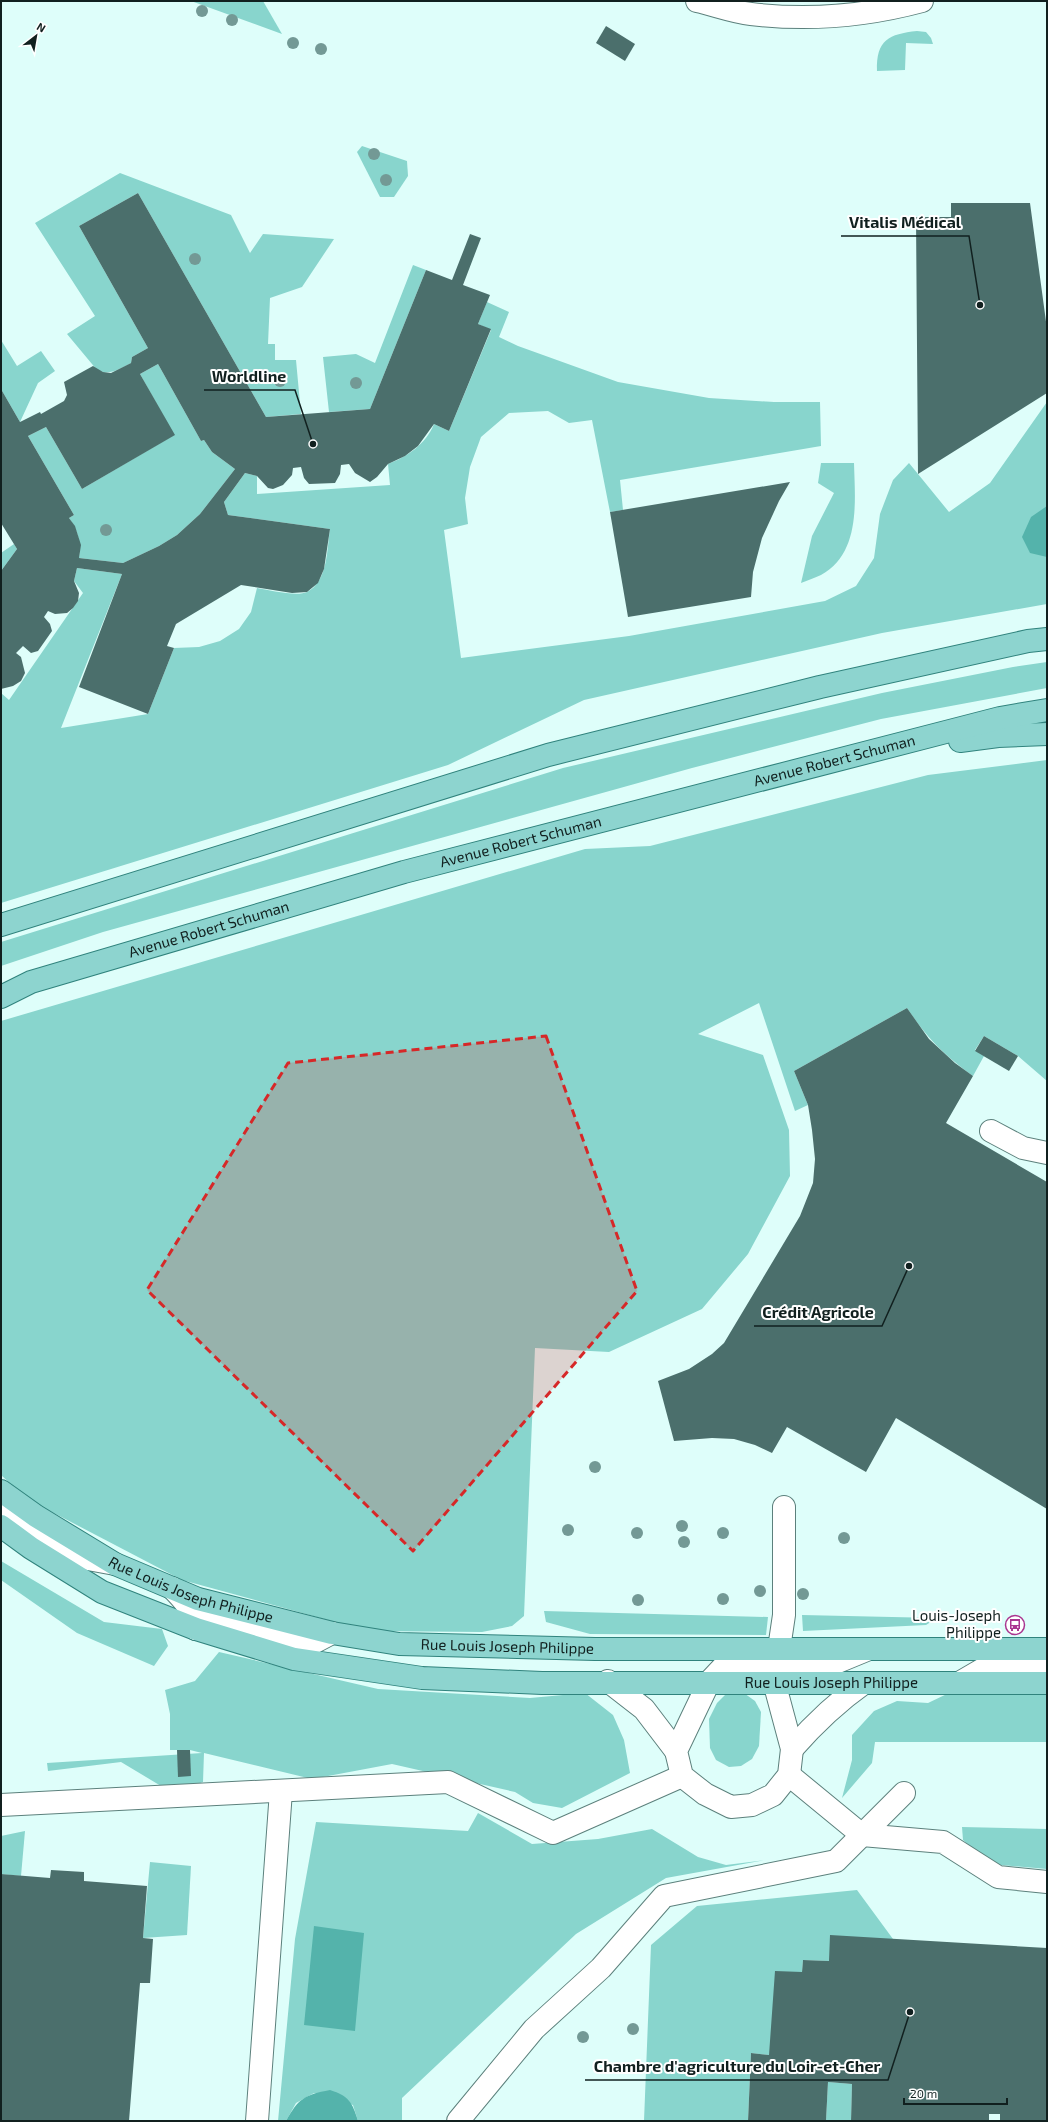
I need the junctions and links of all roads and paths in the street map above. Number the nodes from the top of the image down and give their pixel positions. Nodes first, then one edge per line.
1 (697, 1) edge
2 (922, 1) edge
3 (1047, 639) edge
4 (1047, 710) edge
5 (1047, 734) edge
6 (850, 757) junction
7 (1, 925) edge
8 (1, 997) edge
9 (991, 1131) dead end
10 (1047, 1153) edge
11 (1, 1491) edge
12 (1, 1507) edge
13 (784, 1507) dead end
14 (1, 1526) edge
15 (115, 1564) junction
16 (172, 1588) junction
17 (196, 1629) junction
18 (332, 1633) junction
19 (1047, 1649) edge
20 (777, 1665) junction
21 (1047, 1668) edge
22 (608, 1681) junction
23 (709, 1682) junction
24 (1047, 1682) edge
25 (864, 1683) junction
26 (959, 1683) junction
27 (792, 1749) junction
28 (676, 1750) junction
29 (789, 1775) junction
30 (682, 1776) junction
31 (281, 1791) junction
32 (904, 1793) dead end
33 (1, 1805) edge
34 (862, 1835) junction
35 (1047, 1882) edge
36 (257, 2121) edge
37 (458, 2121) edge

1 - 2 street
3 - 7 main road
4 - 6 main road, Avenue Robert Schuman
5 - 6 main road
6 - 8 main road, Avenue Robert Schuman
9 - 10 street
11 - 15 main road, Rue Louis Joseph Philippe
12 - 15 street
13 - 20 street
14 - 17 main road, Rue Louis Joseph Philippe
15 - 16 main road, Rue Louis Joseph Philippe
16 - 17 street
16 - 18 main road, Rue Louis Joseph Philippe
17 - 18 street
17 - 22 main road, Rue Louis Joseph Philippe
18 - 20 main road, Rue Louis Joseph Philippe
19 - 20 main road, Rue Louis Joseph Philippe
20 - 23 main road, Rue Louis Joseph Philippe
20 - 25 main road, Rue Louis Joseph Philippe
20 - 27 street
21 - 26 street
22 - 23 main road, Rue Louis Joseph Philippe
22 - 28 street
23 - 28 street
24 - 26 main road, Rue Louis Joseph Philippe
25 - 26 main road, Rue Louis Joseph Philippe
25 - 27 street
27 - 29 street
28 - 30 street
29 - 30 street
29 - 34 street
30 - 31 street
31 - 33 street
31 - 36 street
32 - 34 street
34 - 35 street
34 - 37 street

